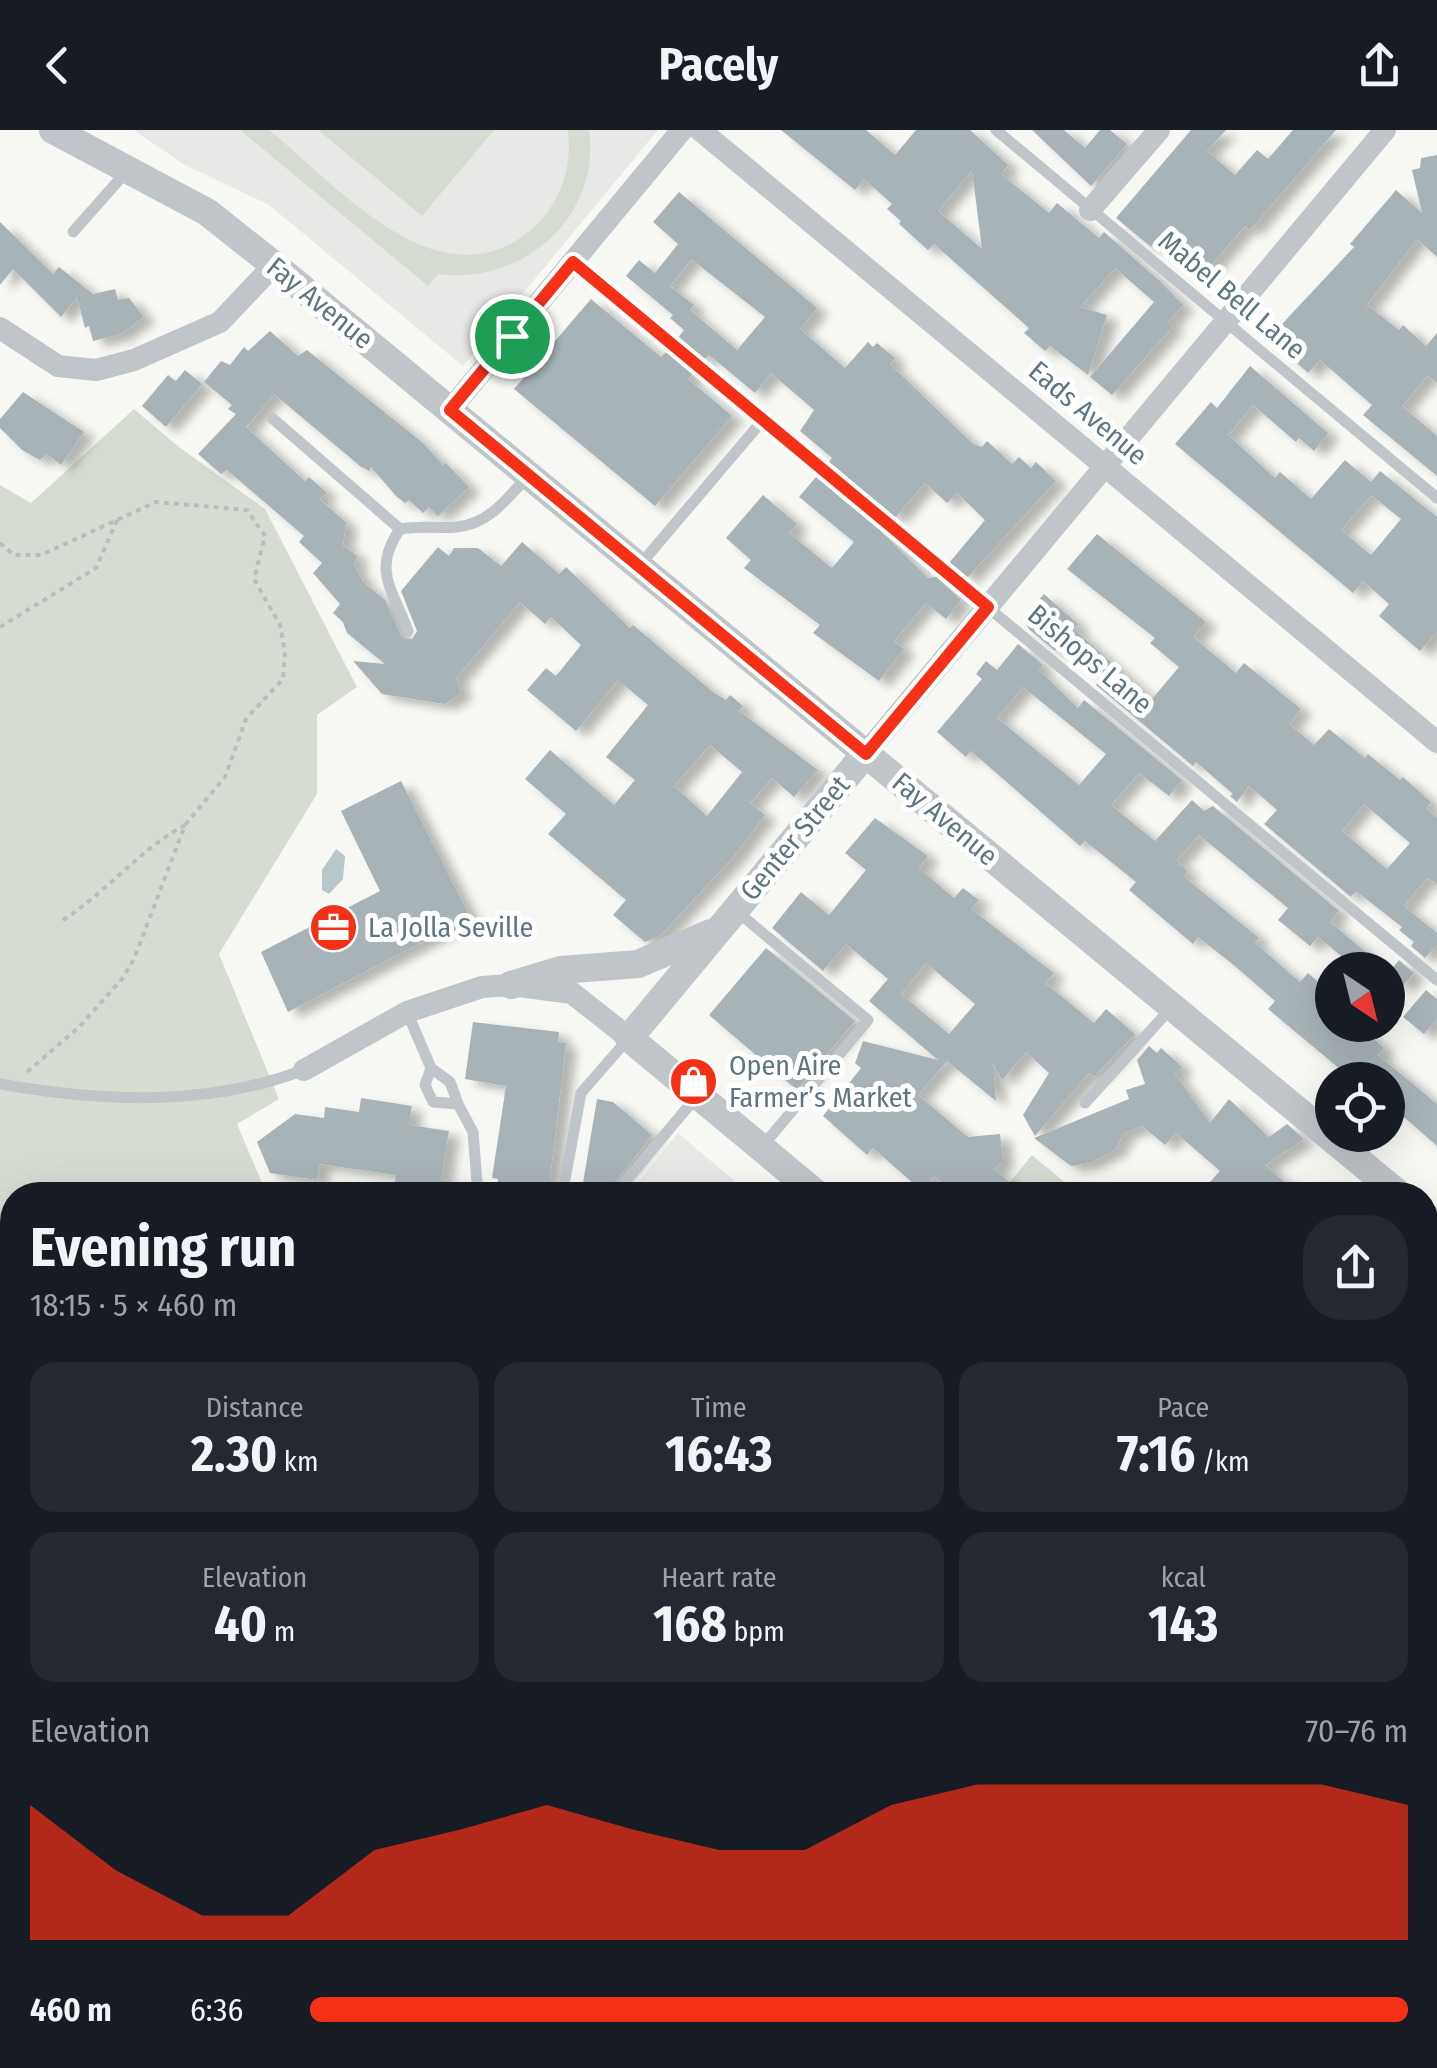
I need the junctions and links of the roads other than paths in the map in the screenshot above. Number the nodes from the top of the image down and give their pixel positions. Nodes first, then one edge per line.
1 (52, 130) edge
2 (682, 130) edge
3 (700, 130) edge
4 (996, 130) edge
5 (1159, 130) edge
6 (1385, 130) edge
7 (128, 168) junction
8 (1090, 210) junction
9 (73, 232) dead end
10 (573, 262) junction
11 (274, 264) junction
12 (1226, 321) junction
13 (0, 328) edge
14 (450, 410) junction
15 (272, 418) dead end
16 (762, 421) junction
17 (1105, 466) junction
18 (528, 475) junction
19 (1437, 498) edge
20 (400, 529) junction
21 (639, 566) junction
22 (988, 607) junction
23 (408, 631) dead end
24 (1437, 742) edge
25 (866, 754) junction
26 (728, 919) junction
27 (1437, 980) edge
28 (511, 985) junction
29 (1172, 1006) junction
30 (407, 1012) junction
31 (629, 1038) junction
32 (431, 1068) junction
33 (304, 1070) joint
34 (6, 1084) edge
35 (698, 1096) junction
36 (1085, 1103) dead end
37 (458, 1104) junction
38 (761, 1148) junction
39 (477, 1182) edge
40 (564, 1182) edge
41 (625, 1182) edge
42 (802, 1182) edge
43 (1384, 1182) edge

1 - 7 street, Fay Avenue
2 - 10 street
3 - 17 street, Eads Avenue
4 - 8 lane, Mabel Bell Lane
5 - 8 street
6 - 12 street, Genter Street
7 - 9 lane
7 - 11 street, Fay Avenue
8 - 12 lane, Mabel Bell Lane
10 - 14 street
10 - 16 lane, Bishops Lane
11 - 13 street
11 - 14 street, Fay Avenue
12 - 17 street, Genter Street
12 - 19 lane, Mabel Bell Lane
14 - 18 street, Fay Avenue
15 - 20 lane
16 - 21 lane
16 - 22 lane, Bishops Lane
17 - 22 street, Genter Street
17 - 24 street, Eads Avenue
18 - 20 lane
18 - 21 street, Fay Avenue
20 - 23 lane
21 - 25 street, Fay Avenue
22 - 25 street, Genter Street
22 - 27 lane, Bishops Lane
25 - 26 street, Genter Street
25 - 29 street, Fay Avenue
26 - 28 street
26 - 31 street, Genter Street
26 - 38 lane
28 - 30 street
28 - 31 street
29 - 36 lane
29 - 43 street, Fay Avenue
30 - 32 lane
30 - 33 street
31 - 35 street
31 - 40 lane
32 - 37 lane
32 - 37 lane
33 - 34 lane
35 - 38 street
35 - 41 lane
37 - 39 lane
38 - 42 street

